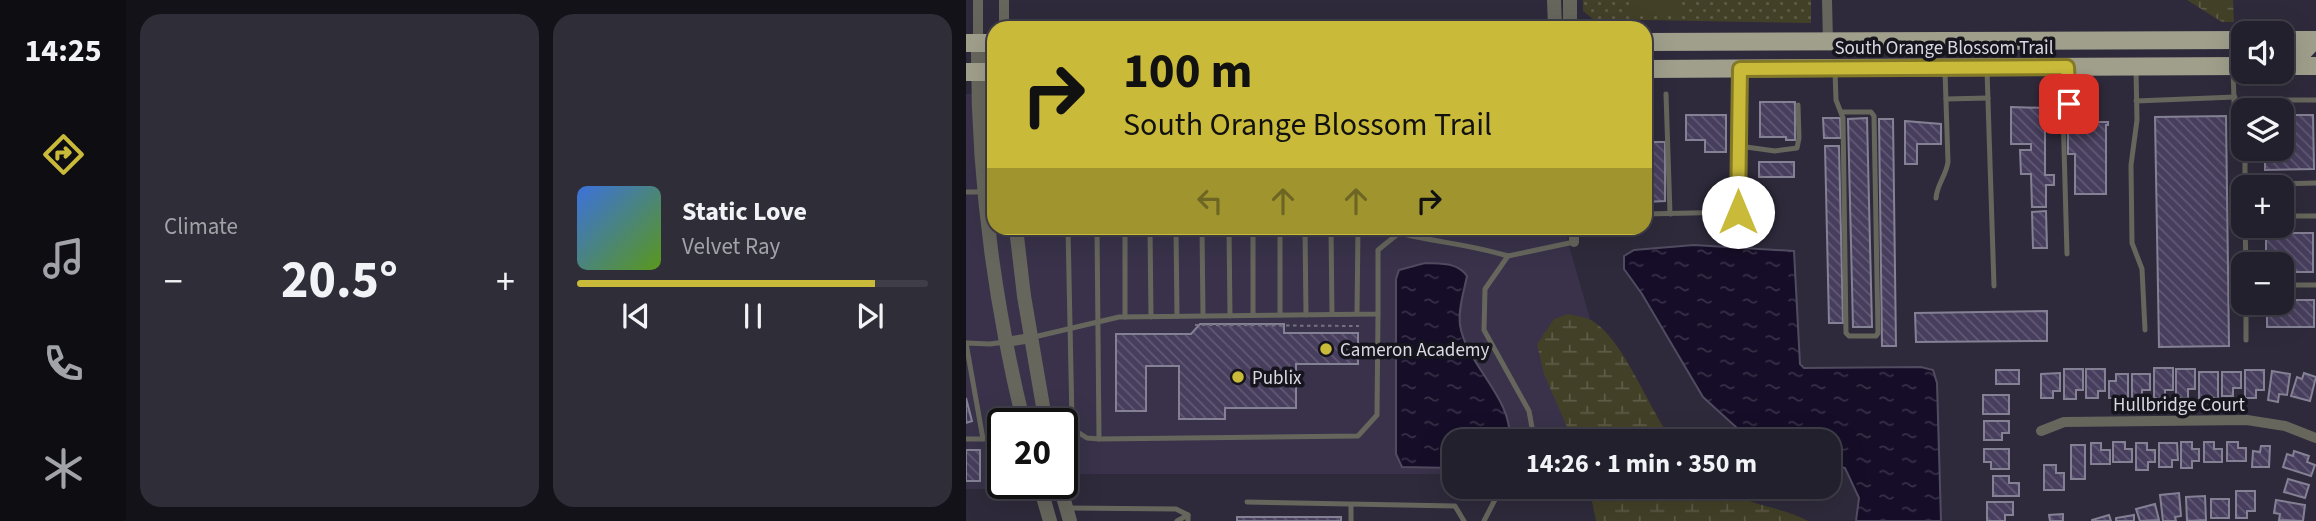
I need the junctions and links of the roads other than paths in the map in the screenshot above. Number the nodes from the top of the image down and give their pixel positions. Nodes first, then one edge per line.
1 (978, 0) edge
2 (1004, 0) edge
3 (1554, 0) edge
4 (1570, 0) edge
5 (1827, 0) edge
6 (1004, 21) edge
7 (1555, 21) edge
8 (1570, 21) edge
9 (2231, 40) edge
10 (2294, 40) edge
11 (2315, 40) edge
12 (1974, 41) junction
13 (2045, 41) junction
14 (1652, 42) edge
15 (1828, 42) junction
16 (979, 43) edge
17 (2294, 58) edge
18 (2231, 66) edge
19 (2294, 66) edge
20 (2316, 66) edge
21 (1987, 67) junction
22 (2067, 67) junction
23 (2136, 67) junction
24 (1835, 68) junction
25 (1945, 68) junction
26 (1652, 69) edge
27 (1740, 69) junction
28 (979, 72) edge
29 (2236, 84) edge
30 (1666, 94) dead end
31 (2235, 97) joint
32 (1988, 98) junction
33 (1946, 99) junction
34 (2294, 100) edge
35 (2316, 100) edge
36 (2136, 101) junction
37 (1798, 105) dead end
38 (1841, 112) junction
39 (1739, 146) junction
40 (2316, 183) edge
41 (2294, 184) edge
42 (966, 192) edge
43 (983, 192) junction
44 (1936, 198) dead end
45 (1652, 214) edge
46 (1670, 214) junction
47 (2294, 216) edge
48 (2316, 216) edge
49 (987, 226) edge
50 (988, 235) edge
51 (1017, 235) edge
52 (1069, 235) edge
53 (1097, 235) edge
54 (1125, 235) edge
55 (1150, 235) edge
56 (1176, 235) edge
57 (1202, 235) edge
58 (1229, 235) edge
59 (1253, 235) edge
60 (1280, 235) edge
61 (1306, 235) edge
62 (1331, 235) edge
63 (1358, 235) edge
64 (1394, 235) edge
65 (1414, 235) edge
66 (1574, 235) edge
67 (1574, 242) joint
68 (2067, 254) dead end
69 (1508, 256) junction
70 (2294, 285) edge
71 (2316, 285) edge
72 (1994, 286) dead end
73 (1332, 314) junction
74 (1357, 314) junction
75 (1378, 314) junction
76 (1253, 315) junction
77 (1280, 315) junction
78 (1306, 315) junction
79 (2246, 315) edge
80 (1177, 316) junction
81 (1203, 316) junction
82 (1230, 316) junction
83 (1125, 317) junction
84 (1151, 317) junction
85 (1097, 322) junction
86 (1070, 329) junction
87 (2145, 330) dead end
88 (1031, 338) junction
89 (2246, 340) dead end
90 (1006, 342) junction
91 (966, 343) edge
92 (1020, 408) edge
93 (1043, 408) edge
94 (1532, 429) edge
95 (2041, 431) dead end
96 (2316, 438) edge
97 (966, 439) edge
98 (983, 439) junction
99 (987, 439) edge
100 (1099, 439) junction
101 (1044, 499) edge
102 (1495, 499) edge
103 (1247, 502) dead end
104 (1351, 505) junction
105 (1068, 514) edge
106 (1188, 518) edge
107 (1050, 521) edge
108 (1177, 521) edge
109 (1351, 521) edge
110 (1464, 521) edge
111 (1484, 521) edge

1 - 16 street
2 - 6 street
3 - 7 street
4 - 8 street
5 - 15 street
9 - 13 main road, South Orange Blossom Trail
10 - 11 main road
11 - 17 main road
12 - 13 main road, South Orange Blossom Trail
12 - 15 main road, South Orange Blossom Trail
12 - 25 main road
13 - 21 main road
14 - 15 main road, South Orange Blossom Trail
16 - 28 street
18 - 23 main road, South Orange Blossom Trail
19 - 20 main road
21 - 22 main road, South Orange Blossom Trail
21 - 25 main road, South Orange Blossom Trail
21 - 32 lane
22 - 23 main road, South Orange Blossom Trail
22 - 68 lane
23 - 36 lane
24 - 25 main road, South Orange Blossom Trail
24 - 27 main road, South Orange Blossom Trail
24 - 38 lane
25 - 33 lane
26 - 27 main road, South Orange Blossom Trail
27 - 39 lane
28 - 43 street
29 - 31 lane
30 - 46 lane
31 - 36 lane
32 - 33 lane
32 - 72 lane
33 - 44 lane
34 - 35 lane
36 - 87 lane
37 - 39 lane
38 - 38 lane
39 - 46 lane
40 - 41 lane
42 - 43 lane
43 - 49 street
45 - 46 lane
47 - 48 lane
50 - 90 street
51 - 88 street
52 - 86 lane
53 - 85 lane
54 - 83 lane
55 - 84 lane
56 - 80 lane
57 - 81 lane
58 - 82 lane
59 - 76 lane
60 - 77 lane
61 - 78 lane
62 - 73 lane
63 - 74 lane
64 - 75 lane
65 - 69 lane
66 - 67 street
67 - 69 lane
69 - 94 lane
70 - 71 lane
73 - 74 lane
73 - 78 lane
74 - 75 lane
75 - 100 lane
76 - 77 lane
76 - 82 lane
77 - 78 lane
79 - 89 lane
80 - 81 lane
80 - 84 lane
81 - 82 lane
83 - 84 lane
83 - 85 lane
85 - 86 lane
85 - 100 lane
86 - 88 lane
86 - 100 lane
88 - 90 street
88 - 93 street
90 - 91 lane
90 - 92 street
91 - 98 lane
95 - 96 street, Hullbridge Court
97 - 98 lane
98 - 99 lane
101 - 107 street
102 - 111 lane
103 - 104 lane
104 - 109 lane
104 - 110 lane
105 - 106 lane
106 - 108 lane

